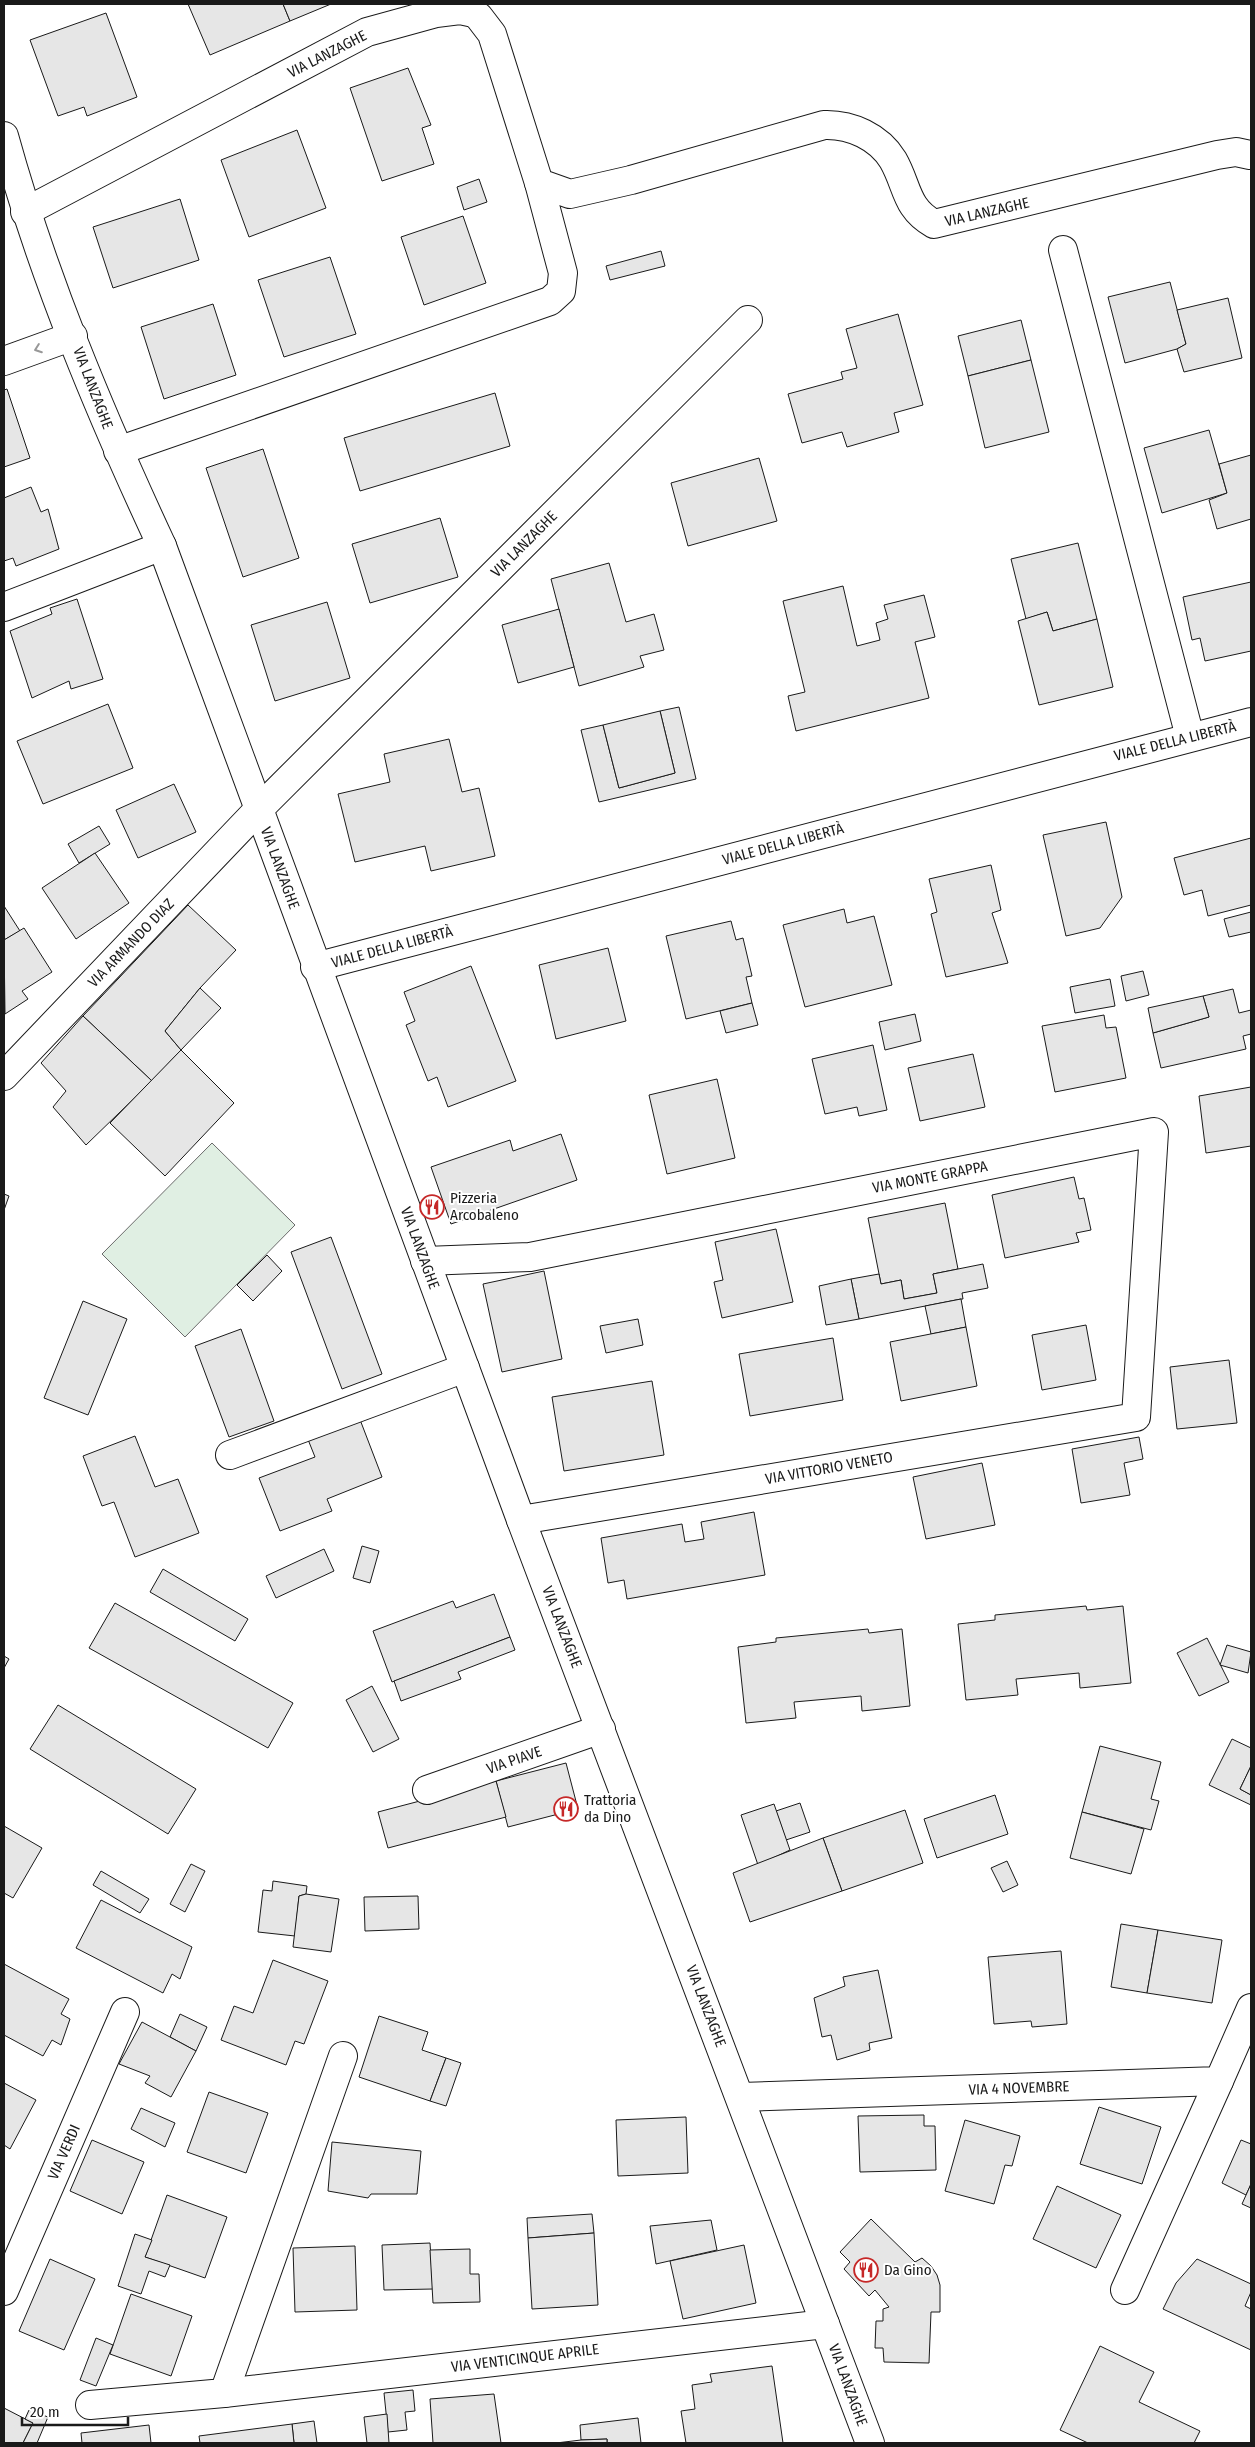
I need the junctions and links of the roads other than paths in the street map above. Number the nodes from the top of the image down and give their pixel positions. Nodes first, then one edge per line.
1 (4, 136) edge
2 (1250, 155) dead end
3 (540, 183) junction
4 (25, 212) junction
5 (1063, 250) dead end
6 (748, 320) dead end
7 (73, 336) junction
8 (4, 362) edge
9 (118, 451) junction
10 (162, 546) junction
11 (4, 607) edge
12 (1251, 722) edge
13 (1190, 737) junction
14 (258, 810) junction
15 (316, 967) junction
16 (4, 1076) edge
17 (425, 1261) junction
18 (465, 1368) junction
19 (1136, 1417) joint
20 (230, 1455) dead end
21 (521, 1520) junction
22 (601, 1729) junction
23 (427, 1790) dead end
24 (1251, 2008) edge
25 (125, 2012) dead end
26 (343, 2056) dead end
27 (1219, 2081) junction
28 (741, 2096) junction
29 (1125, 2290) dead end
30 (4, 2291) edge
31 (825, 2324) junction
32 (224, 2393) junction
33 (90, 2405) dead end
34 (870, 2443) edge

1 - 4 street, VIA LANZAGHE
2 - 3 street, VIA LANZAGHE
3 - 4 street, VIA LANZAGHE
3 - 9 street, VIA LANZAGHE
4 - 7 street, VIA LANZAGHE
5 - 13 street
6 - 14 street, VIA LANZAGHE
7 -> 8 street
7 - 9 street, VIA LANZAGHE
9 - 10 street, VIA LANZAGHE
10 - 11 street
10 - 14 street, VIA LANZAGHE
12 - 13 street, VIALE DELLA LIBERTÀ
13 - 15 street, VIALE DELLA LIBERTÀ
14 - 15 street, VIA LANZAGHE
14 - 16 street, VIA ARMANDO DIAZ
15 - 17 street, VIA LANZAGHE
17 - 18 street, VIA LANZAGHE
17 - 19 street, VIA MONTE GRAPPA
18 - 20 street
18 - 21 street, VIA LANZAGHE
19 - 21 street, VIA VITTORIO VENETO
21 - 22 street, VIA LANZAGHE
22 - 23 street, VIA PIAVE
22 - 28 street, VIA LANZAGHE
24 - 27 street
25 - 30 street, VIA VERDI
26 - 32 street
27 - 28 street, VIA 4 NOVEMBRE
27 - 29 street
28 - 31 street, VIA LANZAGHE
31 - 32 street, VIA VENTICINQUE APRILE
31 - 34 street, VIA LANZAGHE
32 - 33 street, VIA VENTICINQUE APRILE

